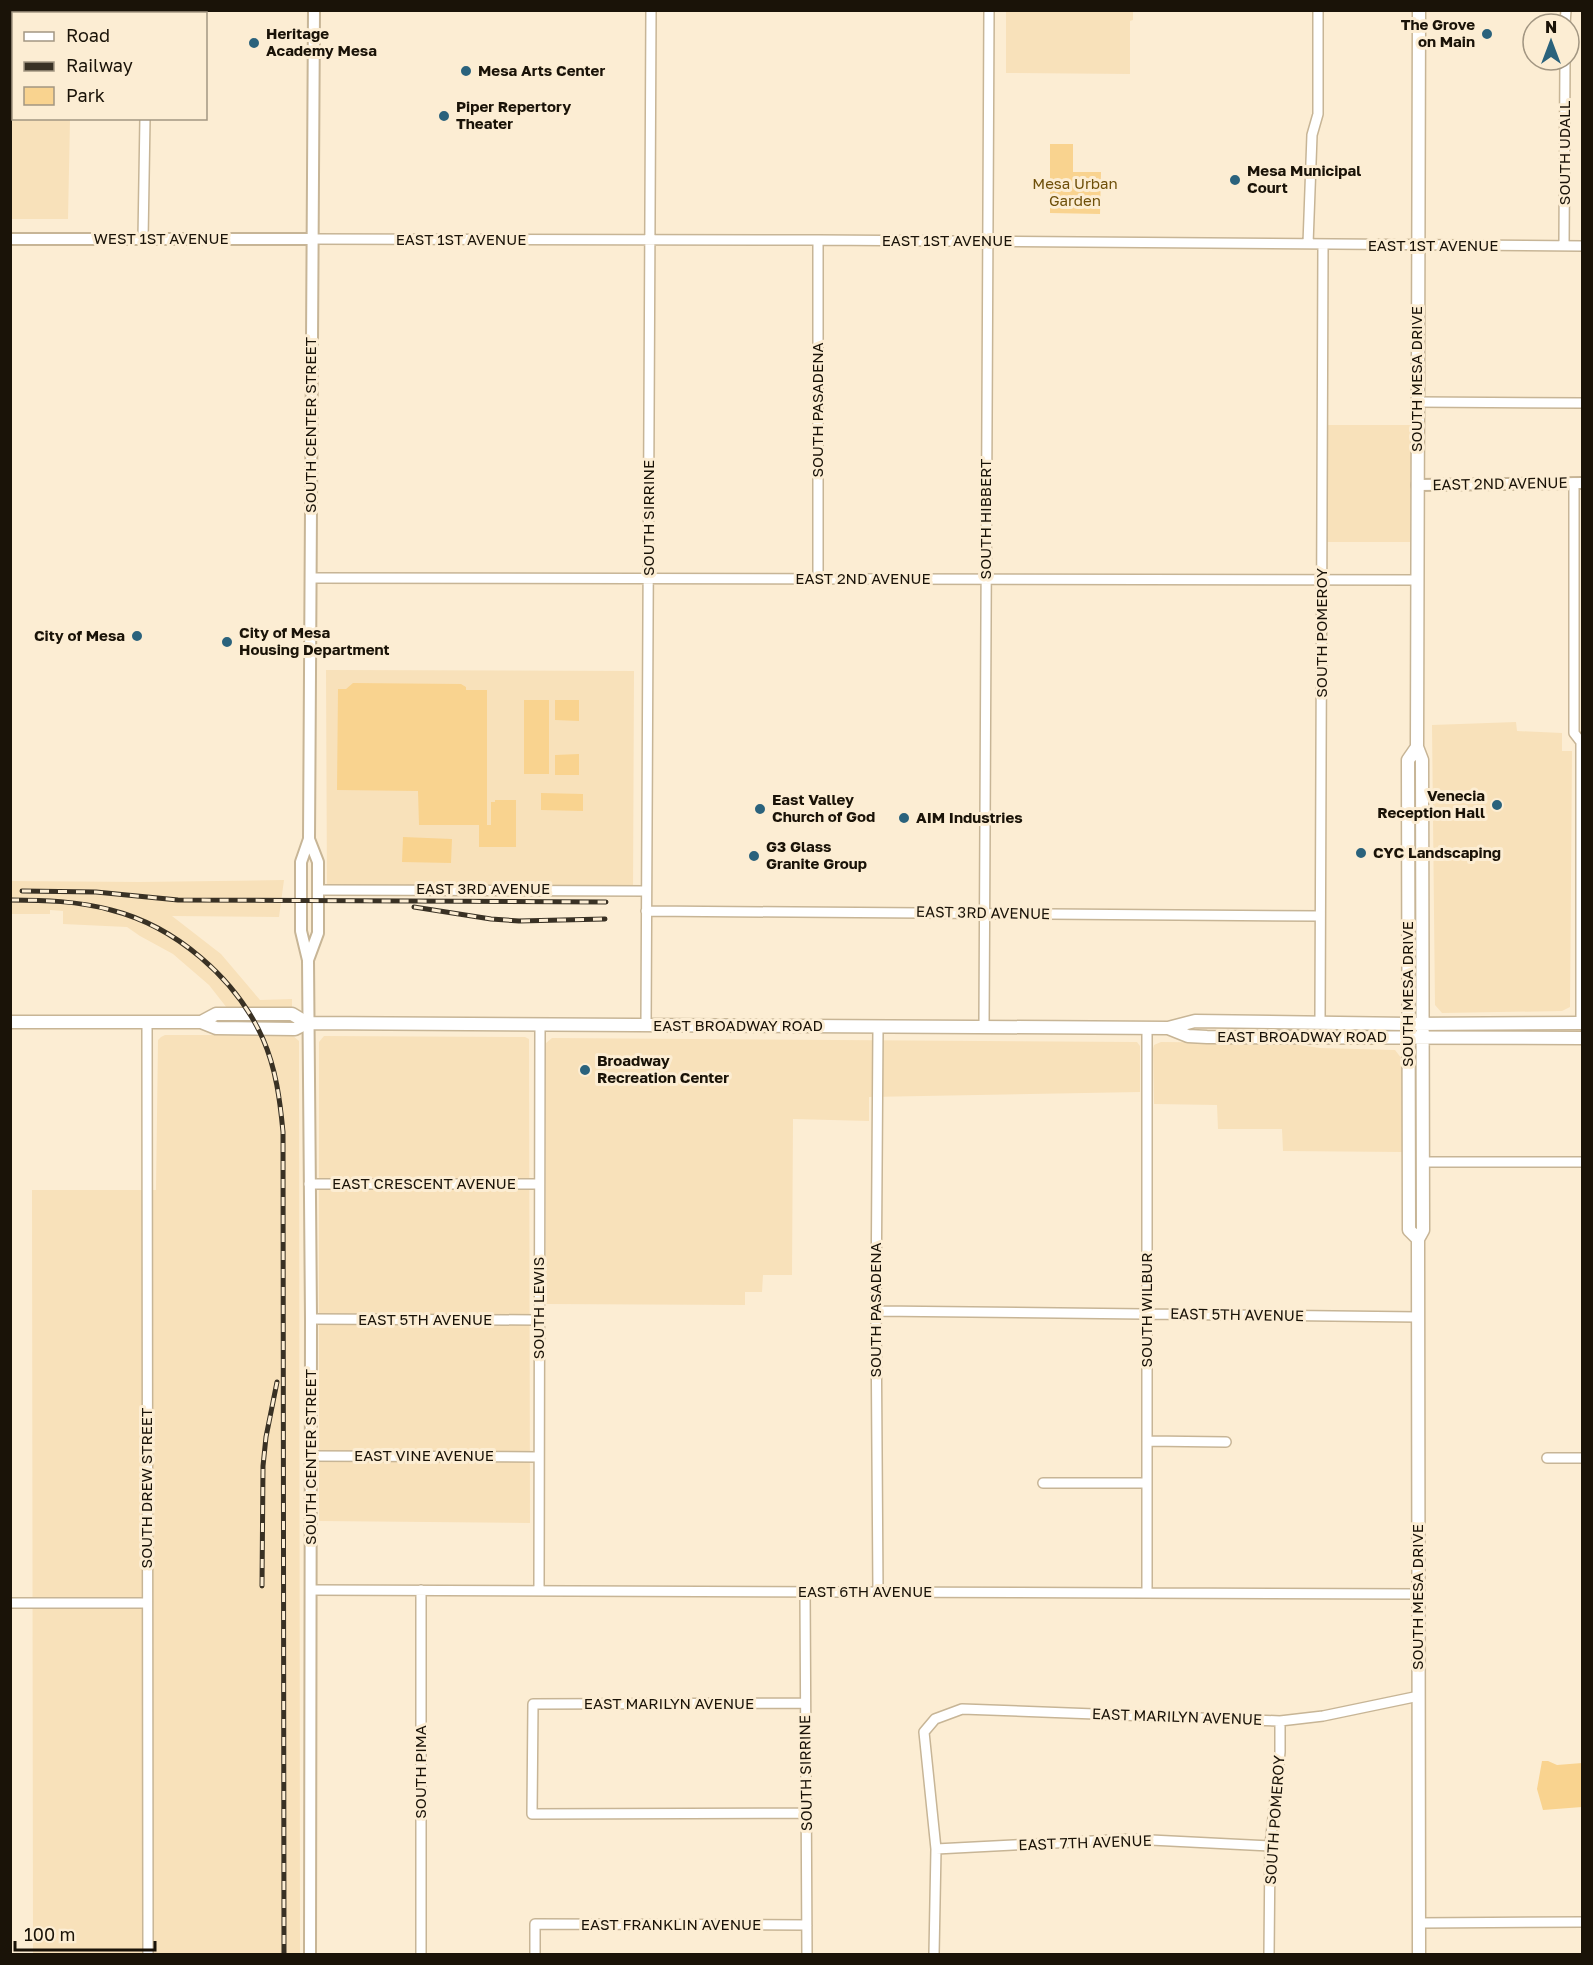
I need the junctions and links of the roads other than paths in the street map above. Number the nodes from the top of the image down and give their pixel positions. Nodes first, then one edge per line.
1 (314, 10) edge
2 (651, 10) edge
3 (989, 10) edge
4 (1317, 10) edge
5 (1419, 10) edge
6 (1565, 72) edge
7 (145, 120) edge
8 (10, 239) edge
9 (143, 239) junction
10 (312, 239) junction
11 (818, 240) junction
12 (650, 241) junction
13 (989, 242) junction
14 (1308, 244) junction
15 (1323, 244) junction
16 (1418, 246) junction
17 (1564, 246) junction
18 (1582, 246) edge
19 (1417, 402) junction
20 (1582, 403) edge
21 (1578, 483) edge
22 (1417, 485) junction
23 (310, 578) junction
24 (649, 579) junction
25 (818, 579) junction
26 (986, 579) junction
27 (1322, 579) junction
28 (1416, 580) junction
29 (1582, 742) edge
30 (1417, 747) junction
31 (309, 839) junction
32 (1582, 889) edge
33 (319, 890) junction
34 (646, 891) junction
35 (646, 911) junction
36 (984, 913) junction
37 (1320, 916) junction
38 (308, 960) junction
39 (10, 1022) edge
40 (147, 1022) junction
41 (1320, 1022) junction
42 (307, 1023) junction
43 (1582, 1023) edge
44 (1408, 1024) junction
45 (1423, 1024) junction
46 (540, 1025) junction
47 (646, 1026) junction
48 (878, 1028) junction
49 (984, 1028) junction
50 (1146, 1028) junction
51 (1168, 1028) junction
52 (1408, 1037) junction
53 (1424, 1037) junction
54 (1582, 1038) edge
55 (1424, 1162) junction
56 (1582, 1162) edge
57 (309, 1184) junction
58 (539, 1184) junction
59 (1418, 1239) junction
60 (876, 1311) junction
61 (1147, 1314) junction
62 (1418, 1317) junction
63 (311, 1319) junction
64 (538, 1320) junction
65 (1147, 1441) junction
66 (1226, 1442) dead end
67 (310, 1456) junction
68 (539, 1457) junction
69 (1547, 1458) dead end
70 (1582, 1458) edge
71 (1043, 1483) dead end
72 (1147, 1483) junction
73 (311, 1590) junction
74 (421, 1590) junction
75 (539, 1590) junction
76 (805, 1591) junction
77 (878, 1592) junction
78 (1147, 1593) junction
79 (1418, 1594) junction
80 (10, 1603) edge
81 (147, 1603) junction
82 (1419, 1696) junction
83 (805, 1703) junction
84 (1280, 1721) junction
85 (807, 1813) junction
86 (1270, 1846) junction
87 (936, 1849) junction
88 (1582, 1922) edge
89 (1419, 1923) junction
90 (807, 1925) junction
91 (148, 1954) edge
92 (310, 1954) edge
93 (422, 1954) edge
94 (535, 1954) edge
95 (807, 1954) edge
96 (934, 1954) edge
97 (1269, 1954) edge
98 (1419, 1954) edge

1 - 10 street, SOUTH CENTER STREET
2 - 12 street, SOUTH SIRRINE
3 - 13 street, SOUTH HIBBERT
4 - 14 street
5 - 16 main road, SOUTH MESA DRIVE
6 - 17 street, SOUTH UDALL
7 - 9 street
8 - 9 street, WEST 1ST AVENUE
9 - 10 street, WEST 1ST AVENUE
10 - 12 street, EAST 1ST AVENUE
10 - 23 street, SOUTH CENTER STREET
11 - 12 street, EAST 1ST AVENUE
11 - 13 street, EAST 1ST AVENUE
11 - 25 street, SOUTH PASADENA
12 - 24 street, SOUTH SIRRINE
13 - 14 street, EAST 1ST AVENUE
13 - 26 street, SOUTH HIBBERT
14 - 15 street, EAST 1ST AVENUE
15 - 16 street, EAST 1ST AVENUE
15 - 27 street, SOUTH POMEROY
16 - 17 street, EAST 1ST AVENUE
16 - 19 main road, SOUTH MESA DRIVE
17 - 18 street, EAST 1ST AVENUE
19 - 20 street
19 - 22 main road, SOUTH MESA DRIVE
21 - 22 street, EAST 2ND AVENUE
21 - 29 street
22 - 28 main road, SOUTH MESA DRIVE
23 - 24 street, EAST 2ND AVENUE
23 - 31 street, SOUTH CENTER STREET
24 - 25 street, EAST 2ND AVENUE
24 - 34 street, SOUTH SIRRINE
25 - 26 street, EAST 2ND AVENUE
26 - 27 street, EAST 2ND AVENUE
26 - 36 street, SOUTH HIBBERT
27 - 28 street, EAST 2ND AVENUE
27 - 37 street, SOUTH POMEROY
28 - 30 main road, SOUTH MESA DRIVE
29 - 32 street
30 - 44 main road, SOUTH MESA DRIVE
30 - 45 main road, SOUTH MESA DRIVE
31 - 33 street, SOUTH CENTER STREET
31 - 38 street, SOUTH CENTER STREET
32 - 43 street
33 - 34 street, EAST 3RD AVENUE
33 - 38 street, SOUTH CENTER STREET
34 - 35 street, SOUTH SIRRINE
35 - 36 street, EAST 3RD AVENUE
35 - 47 street, SOUTH SIRRINE
36 - 37 street, EAST 3RD AVENUE
36 - 49 street, SOUTH HIBBERT
37 - 41 street, SOUTH POMEROY
38 - 42 street, SOUTH CENTER STREET
39 - 40 main road, EAST BROADWAY ROAD
40 - 42 main road, EAST BROADWAY ROAD
40 - 81 street, SOUTH DREW STREET
41 - 44 main road, EAST BROADWAY ROAD
41 - 51 main road, EAST BROADWAY ROAD
42 - 46 main road, EAST BROADWAY ROAD
42 - 57 street, SOUTH CENTER STREET
43 - 45 main road, EAST BROADWAY ROAD
44 - 45 main road, EAST BROADWAY ROAD
44 - 52 main road, SOUTH MESA DRIVE
45 - 53 main road, SOUTH MESA DRIVE
46 - 47 main road, EAST BROADWAY ROAD
46 - 58 street, SOUTH LEWIS
47 - 48 main road, EAST BROADWAY ROAD
48 - 49 main road, EAST BROADWAY ROAD
48 - 60 street, SOUTH PASADENA
49 - 50 main road, EAST BROADWAY ROAD
50 - 51 main road, EAST BROADWAY ROAD
50 - 61 street, SOUTH WILBUR
51 - 52 main road, EAST BROADWAY ROAD
52 - 53 main road, EAST BROADWAY ROAD
52 - 59 main road, SOUTH MESA DRIVE
53 - 54 main road, EAST BROADWAY ROAD
53 - 55 main road, SOUTH MESA DRIVE
55 - 56 street
55 - 59 main road, SOUTH MESA DRIVE
57 - 58 street, EAST CRESCENT AVENUE
57 - 63 street, SOUTH CENTER STREET
58 - 64 street, SOUTH LEWIS
59 - 62 main road, SOUTH MESA DRIVE
60 - 61 street, EAST 5TH AVENUE
60 - 77 street, SOUTH PASADENA
61 - 62 street, EAST 5TH AVENUE
61 - 65 street, SOUTH WILBUR
62 - 79 main road, SOUTH MESA DRIVE
63 - 64 street, EAST 5TH AVENUE
63 - 67 street, SOUTH CENTER STREET
64 - 68 street, SOUTH LEWIS
65 - 66 street
65 - 72 street, SOUTH WILBUR
67 - 68 street, EAST VINE AVENUE
67 - 73 street, SOUTH CENTER STREET
68 - 75 street, SOUTH LEWIS
69 - 70 street
71 - 72 street
72 - 78 street, SOUTH WILBUR
73 - 74 street, EAST 6TH AVENUE
73 - 92 street, SOUTH CENTER STREET
74 - 75 street, EAST 6TH AVENUE
74 - 93 street, SOUTH PIMA
75 - 76 street, EAST 6TH AVENUE
76 - 77 street, EAST 6TH AVENUE
76 - 83 street, SOUTH SIRRINE
77 - 78 street, EAST 6TH AVENUE
78 - 79 street, EAST 6TH AVENUE
79 - 82 main road, SOUTH MESA DRIVE
80 - 81 street
81 - 91 street, SOUTH DREW STREET
82 - 84 street, EAST MARILYN AVENUE
82 - 89 main road, SOUTH MESA DRIVE
83 - 85 street, SOUTH SIRRINE
83 - 85 street, EAST MARILYN AVENUE
84 - 86 street, SOUTH POMEROY
84 - 87 street, EAST MARILYN AVENUE
85 - 90 street, SOUTH SIRRINE
86 - 87 street, EAST 7TH AVENUE
86 - 97 street, SOUTH POMEROY
87 - 96 street
88 - 89 street
89 - 98 main road, SOUTH MESA DRIVE
90 - 94 street, EAST FRANKLIN AVENUE
90 - 95 street, SOUTH SIRRINE

